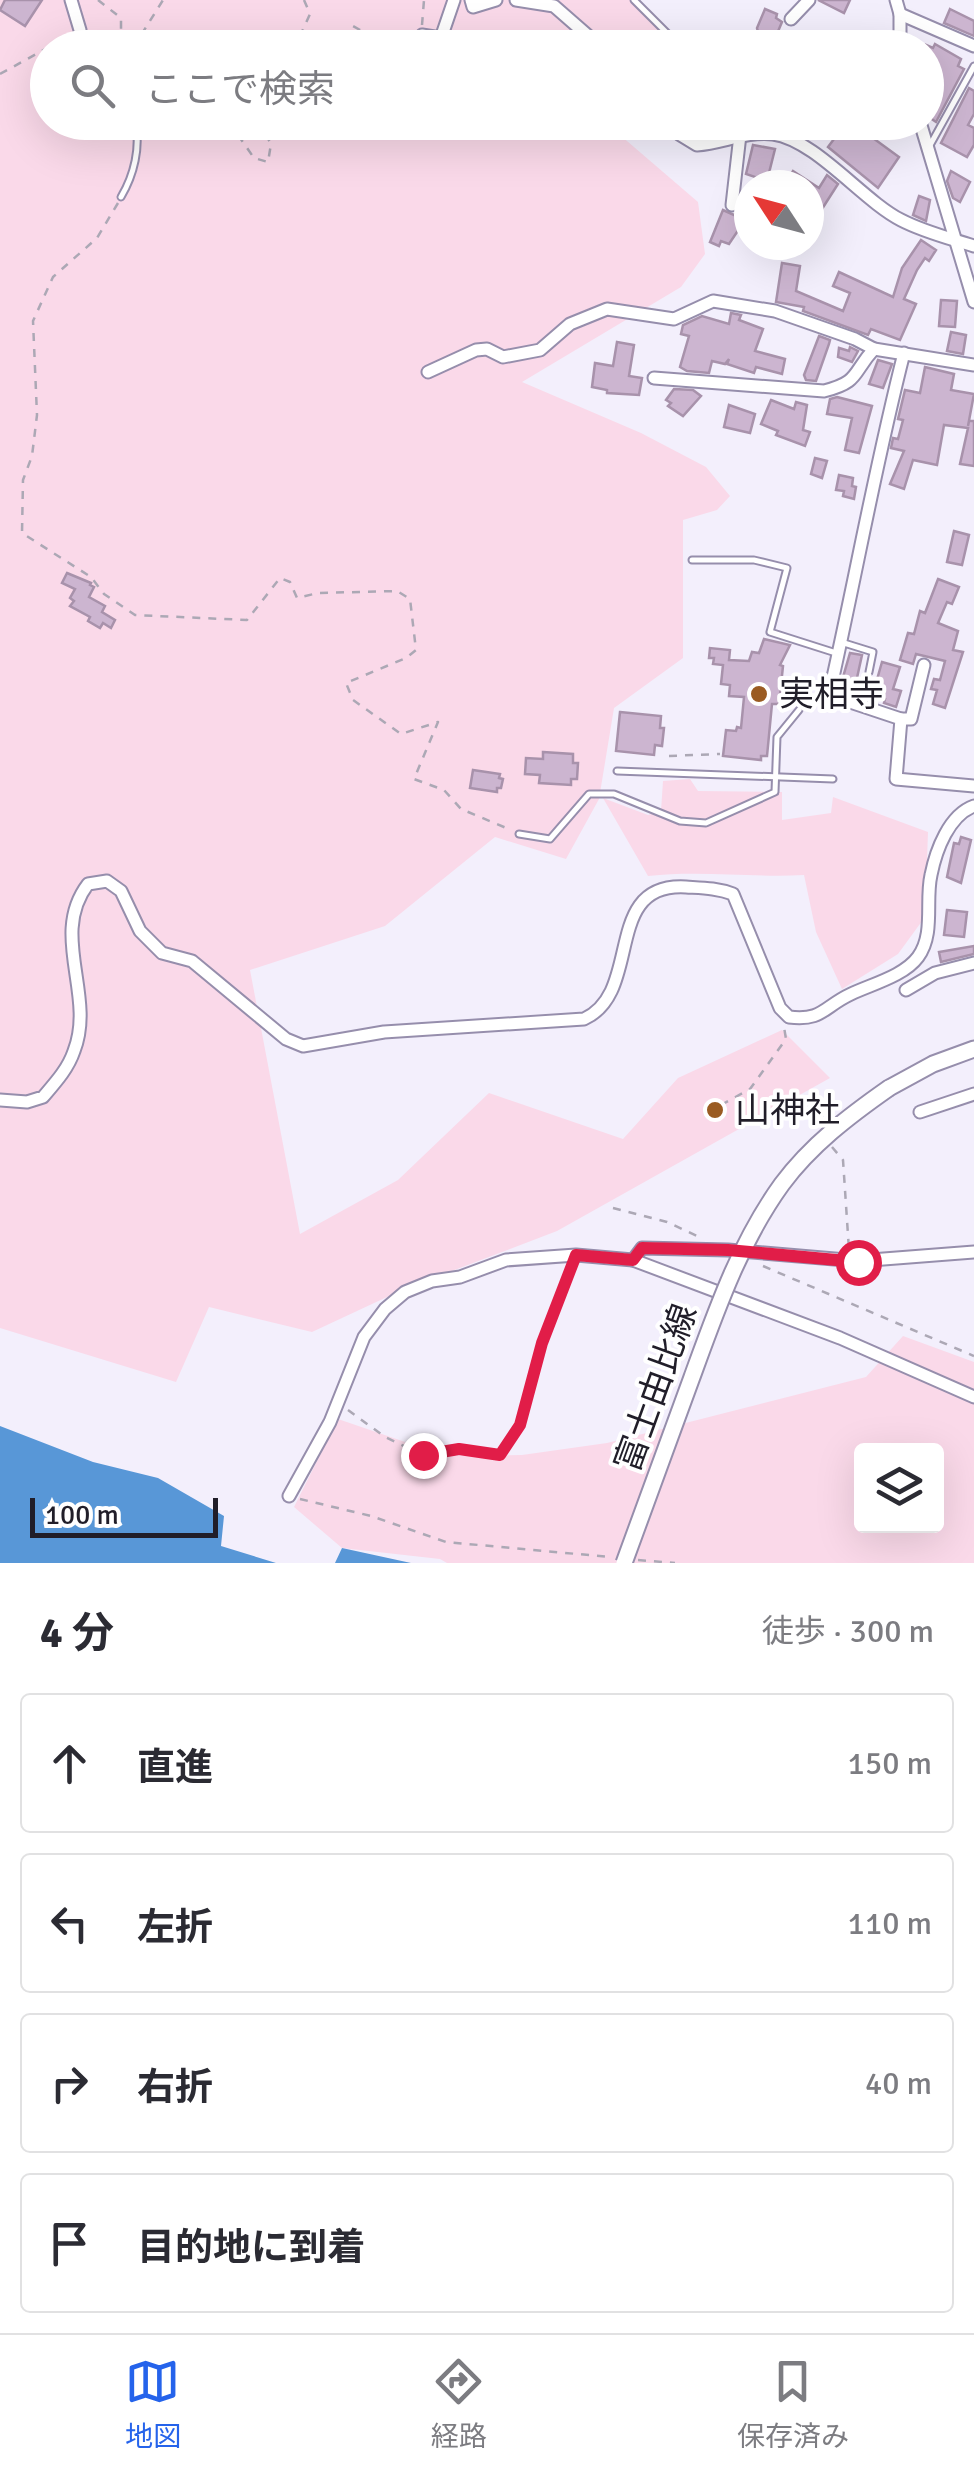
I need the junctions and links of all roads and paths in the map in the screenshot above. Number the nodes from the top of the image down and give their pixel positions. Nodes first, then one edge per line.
1 (71, 0) edge
2 (98, 0) edge
3 (163, 0) edge
4 (304, 0) edge
5 (454, 0) edge
6 (471, 0) edge
7 (496, 0) edge
8 (516, 0) edge
9 (634, 0) edge
10 (809, 0) edge
11 (886, 0) edge
12 (898, 7) edge
13 (791, 19) dead end
14 (80, 30) edge
15 (122, 30) edge
16 (143, 30) edge
17 (303, 30) edge
18 (445, 30) edge
19 (581, 30) edge
20 (664, 30) edge
21 (943, 30) edge
22 (944, 31) edge
23 (974, 46) edge
24 (30, 58) edge
25 (974, 66) edge
26 (0, 74) edge
27 (944, 121) edge
28 (140, 140) edge
29 (242, 140) edge
30 (269, 140) edge
31 (688, 140) edge
32 (718, 140) edge
33 (735, 140) edge
34 (787, 140) edge
35 (925, 140) edge
36 (933, 140) edge
37 (928, 150) junction
38 (121, 197) joint
39 (732, 205) dead end
40 (957, 240) junction
41 (974, 246) edge
42 (974, 302) edge
43 (874, 349) junction
44 (904, 353) junction
45 (974, 365) edge
46 (428, 372) dead end
47 (654, 378) dead end
48 (692, 560) dead end
49 (840, 648) junction
50 (924, 665) dead end
51 (869, 672) dead end
52 (799, 710) dead end
53 (901, 719) junction
54 (720, 754) dead end
55 (669, 756) dead end
56 (617, 772) dead end
57 (774, 777) junction
58 (834, 779) dead end
59 (974, 786) edge
60 (974, 806) edge
61 (519, 834) joint
62 (974, 964) edge
63 (906, 990) dead end
64 (783, 1024) dead end
65 (974, 1050) edge
66 (974, 1094) edge
67 (0, 1100) edge
68 (721, 1105) dead end
69 (920, 1112) dead end
70 (831, 1146) dead end
71 (613, 1208) dead end
72 (698, 1236) dead end
73 (974, 1252) edge
74 (576, 1255) junction
75 (633, 1260) junction
76 (849, 1261) junction
77 (762, 1266) dead end
78 (974, 1356) edge
79 (974, 1396) edge
80 (338, 1405) junction
81 (289, 1496) joint
82 (628, 1560) edge
83 (676, 1563) edge

1 - 14 street
2 - 15 path
3 - 16 path
4 - 17 path
5 - 18 street
6 - 7 street
8 - 19 street
9 - 20 lane
10 - 13 street
11 - 12 street
12 - 21 street
22 - 23 street
24 - 26 path
25 - 27 lane
28 - 38 lane
29 - 30 path
31 - 32 street
33 - 39 street
34 - 40 street
35 - 37 street
36 - 37 lane
37 - 40 street
38 - 61 path
40 - 41 street
40 - 42 street
43 - 44 street
43 - 46 street
43 - 47 street
44 - 45 street
44 - 49 street
48 - 49 lane
49 - 51 lane
49 - 53 street
50 - 53 street
52 - 57 lane
53 - 59 street
54 - 55 path
56 - 57 lane
57 - 58 lane
57 - 61 lane
60 - 67 street
62 - 63 street
64 - 68 path
65 - 82 main road, 富士由比線, bridge
66 - 69 street
70 - 76 path
71 - 72 path
73 - 76 street
74 - 75 street
74 - 80 street
74 - 80 path
75 - 76 street
75 - 79 street
77 - 78 path
80 - 81 street
81 - 82 path
82 - 83 path

